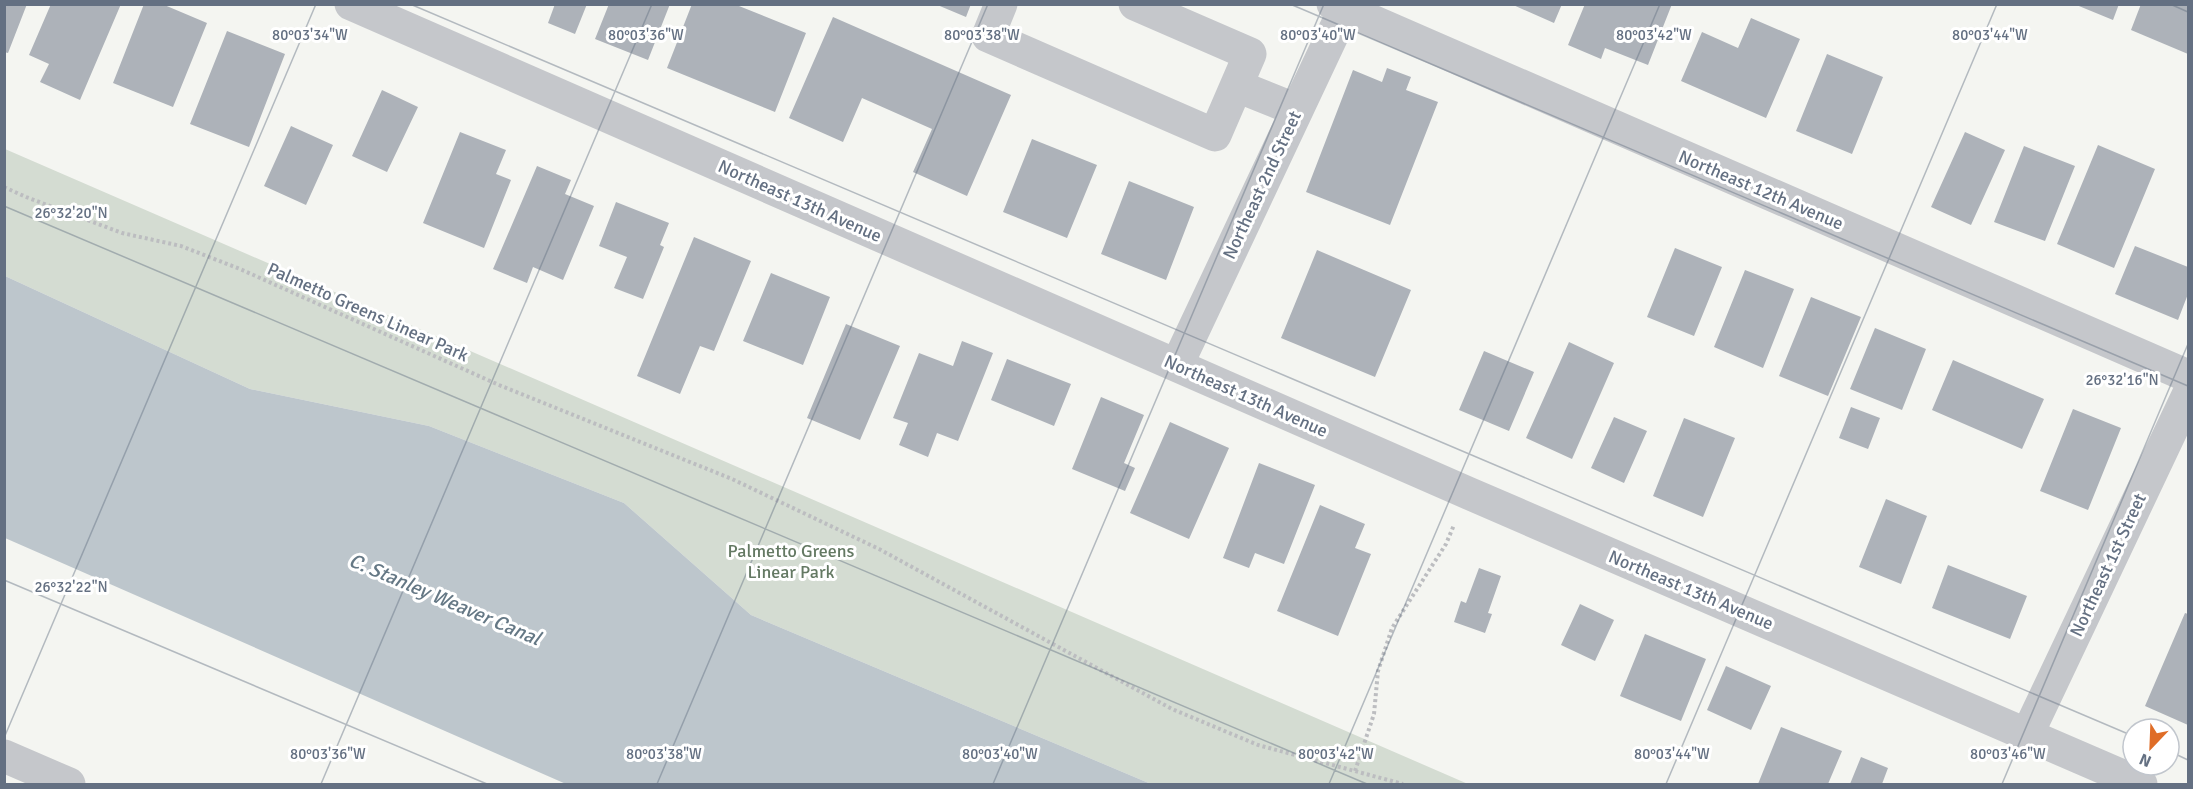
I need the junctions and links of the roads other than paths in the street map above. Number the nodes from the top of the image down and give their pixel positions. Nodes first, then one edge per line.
1 (351, 4) edge
2 (1002, 4) edge
3 (1135, 4) edge
4 (1341, 6) edge
5 (1237, 86) junction
6 (1297, 110) junction
7 (1177, 365) junction
8 (2188, 376) edge
9 (2188, 396) edge
10 (2027, 735) junction
11 (4, 756) edge
12 (69, 784) edge
13 (2141, 784) edge

1 - 7 street, Northeast 13th Avenue
2 - 5 street
3 - 5 street
4 - 6 street, Northeast 2nd Street
4 - 8 street, Northeast 12th Avenue
5 - 6 street
6 - 7 street, Northeast 2nd Street
7 - 10 street, Northeast 13th Avenue
9 - 10 street, Northeast 1st Street
10 - 13 street, Northeast 13th Avenue
11 - 12 street

